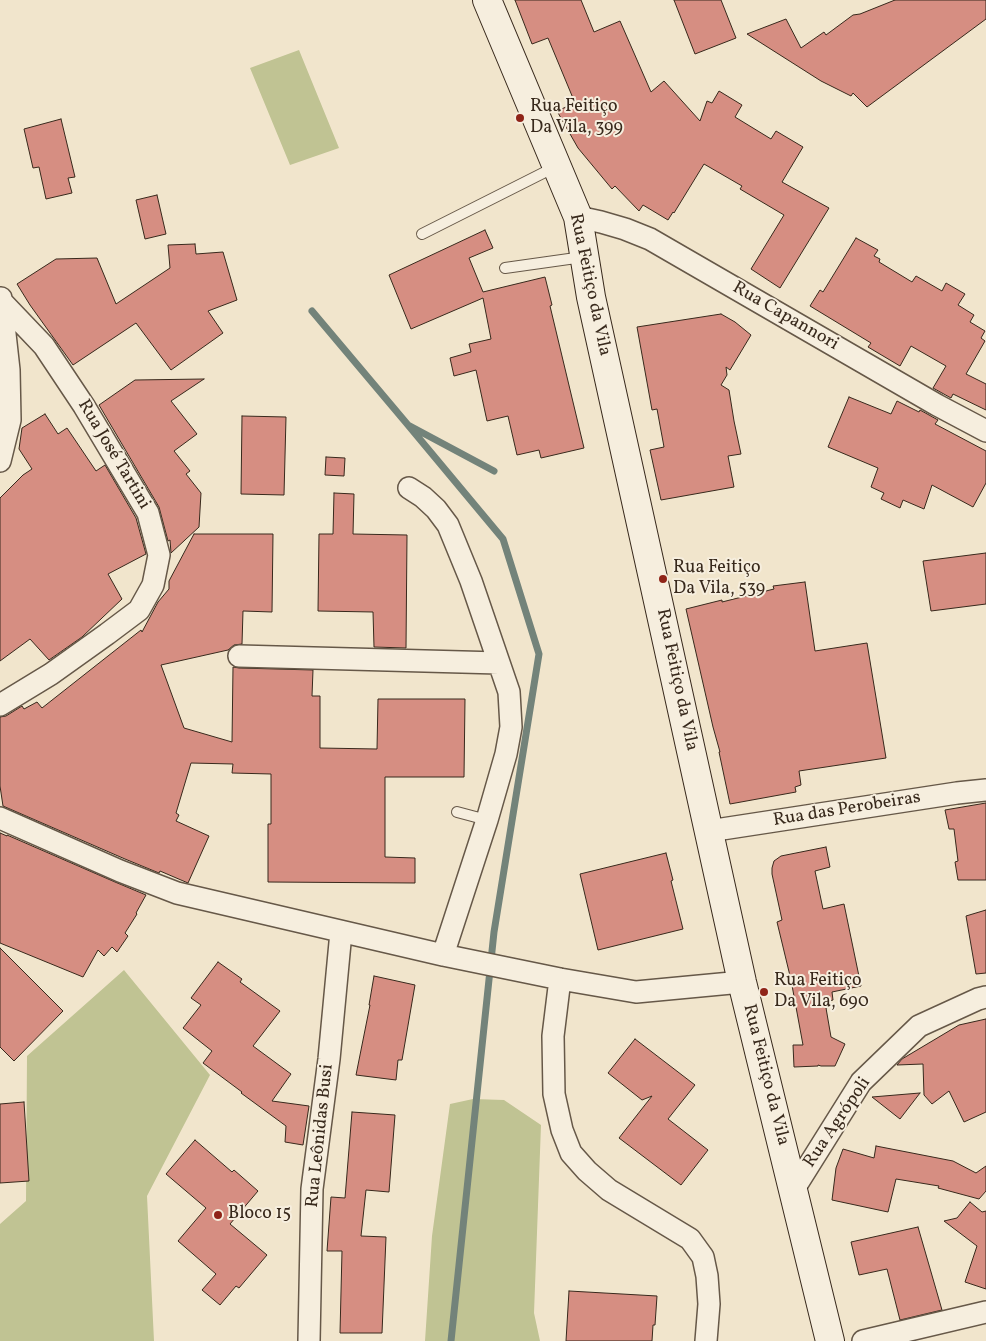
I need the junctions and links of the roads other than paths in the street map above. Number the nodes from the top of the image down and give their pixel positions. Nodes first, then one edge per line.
1 (488, 0) edge
2 (557, 167) junction
3 (578, 217) junction
4 (422, 234) dead end
5 (584, 256) junction
6 (505, 268) dead end
7 (1, 296) edge
8 (986, 431) edge
9 (0, 462) edge
10 (409, 488) dead end
11 (239, 656) dead end
12 (499, 663) junction
13 (0, 706) edge
14 (986, 790) edge
15 (457, 812) dead end
16 (0, 818) edge
17 (487, 820) junction
18 (708, 831) junction
19 (341, 932) junction
20 (444, 955) junction
21 (560, 979) junction
22 (742, 982) junction
23 (986, 997) edge
24 (794, 1189) junction
25 (986, 1312) edge
26 (309, 1341) edge
27 (706, 1341) edge
28 (830, 1341) edge
29 (863, 1341) edge

1 - 2 street, Rua Feitiço da Vila
2 - 3 street, Rua Feitiço da Vila
2 - 4 lane
3 - 5 street, Rua Feitiço da Vila
3 - 8 street, Rua Capannori
5 - 6 lane
5 - 18 street, Rua Feitiço da Vila
7 - 9 street
7 - 13 street, Rua José Tartini
10 - 12 street
11 - 12 street
12 - 17 street
14 - 18 street, Rua das Perobeiras
15 - 17 lane
16 - 19 street
17 - 20 street
18 - 22 street, Rua Feitiço da Vila
19 - 20 street
19 - 26 street, Rua Leônidas Busi
20 - 21 street
21 - 22 street
21 - 27 street
22 - 24 street, Rua Feitiço da Vila
23 - 24 street, Rua Agrópoli
24 - 28 street, Rua Feitiço da Vila
25 - 29 street

